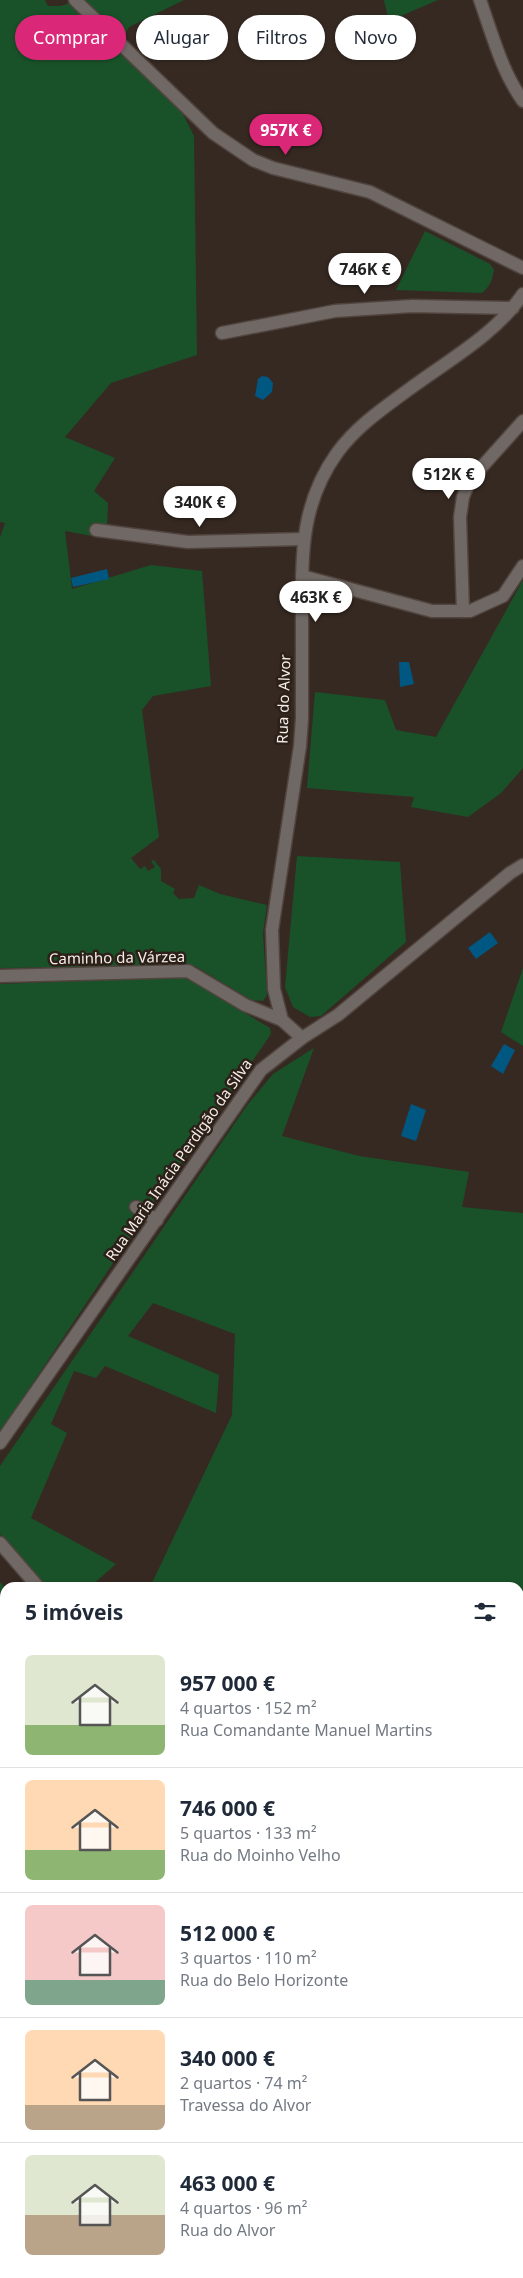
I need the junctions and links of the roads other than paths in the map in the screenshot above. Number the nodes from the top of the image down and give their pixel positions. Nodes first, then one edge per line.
1 (76, 0) edge
2 (480, 0) edge
3 (523, 101) edge
4 (523, 268) edge
5 (523, 294) edge
6 (514, 308) junction
7 (222, 333) dead end
8 (523, 421) edge
9 (96, 530) dead end
10 (303, 539) junction
11 (523, 566) edge
12 (302, 576) junction
13 (463, 611) junction
14 (523, 864) edge
15 (0, 976) edge
16 (282, 1020) junction
17 (302, 1038) junction
18 (136, 1207) dead end
19 (157, 1220) junction
20 (0, 1443) edge
21 (0, 1543) edge
22 (34, 1582) edge

1 - 4 street
2 - 3 street
5 - 6 street, Rua do Alvor
6 - 7 street
6 - 10 street, Rua do Alvor
8 - 13 street
9 - 10 street
10 - 12 street, Rua do Alvor
11 - 13 street
12 - 13 street
12 - 16 street, Rua do Alvor
14 - 17 street, Rua Maria Inácia Perdigão da Silva
15 - 16 street, Caminho da Várzea
16 - 17 street
17 - 19 street, Rua Maria Inácia Perdigão da Silva
18 - 19 street
19 - 20 street, Rua Maria Inácia Perdigão da Silva
21 - 22 street

